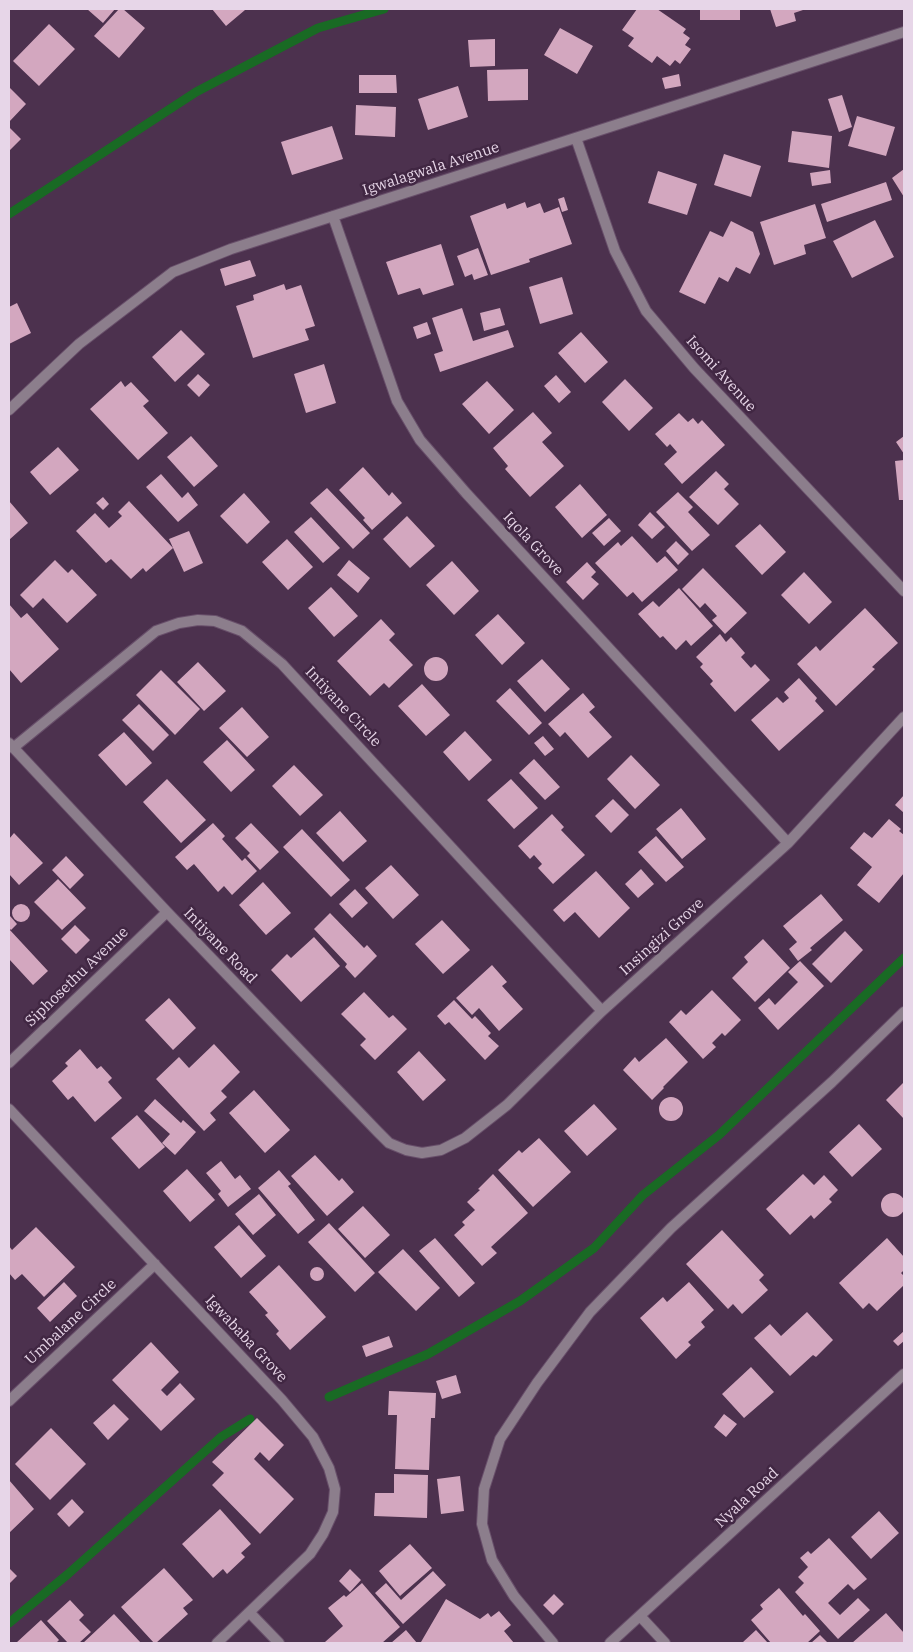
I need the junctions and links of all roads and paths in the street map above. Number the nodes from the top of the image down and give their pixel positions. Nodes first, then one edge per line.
1 (904, 32) edge
2 (576, 138) junction
3 (333, 216) junction
4 (9, 410) edge
5 (904, 591) edge
6 (904, 717) edge
7 (11, 746) edge
8 (788, 844) junction
9 (167, 912) junction
10 (602, 1011) junction
11 (904, 1012) edge
12 (9, 1063) edge
13 (9, 1109) edge
14 (422, 1153) joint
15 (155, 1264) junction
16 (904, 1374) edge
17 (9, 1401) edge
18 (250, 1613) junction
19 (640, 1616) junction
20 (217, 1643) edge
21 (279, 1643) edge
22 (553, 1643) edge
23 (610, 1643) edge
24 (665, 1643) edge

1 - 2 street, Igwalagwala Avenue
2 - 3 street, Igwalagwala Avenue
2 - 5 street, Isomi Avenue
3 - 4 street, Igwalagwala Avenue
3 - 8 street, Iqola Grove
6 - 8 street, Insingizi Grove
7 - 9 street, Intiyane Road
7 - 10 street, Intiyane Circle
8 - 10 street, Insingizi Grove
9 - 12 street, Siphosethu Avenue
9 - 14 street, Intiyane Road
10 - 14 street, Insingizi Grove
11 - 22 street
13 - 15 street, Igwababa Grove
15 - 17 street, Umbalane Circle
15 - 18 street, Igwababa Grove
16 - 19 street, Nyala Road
18 - 20 street
18 - 21 street
19 - 23 street, Nyala Road
19 - 24 street

